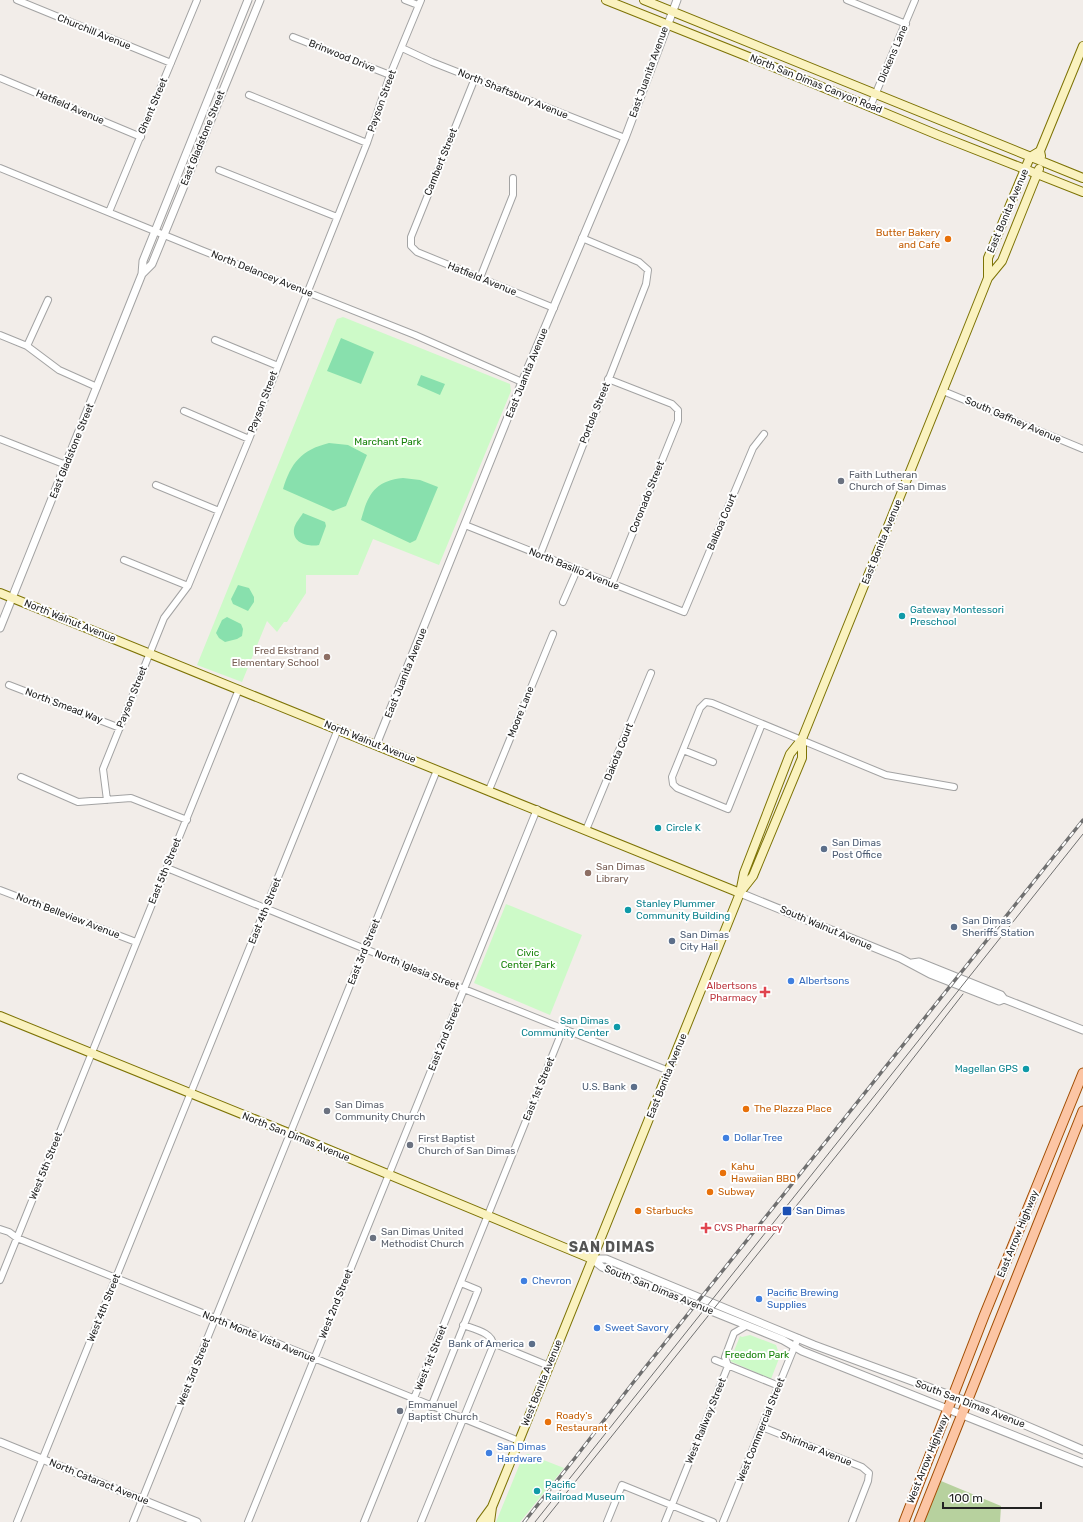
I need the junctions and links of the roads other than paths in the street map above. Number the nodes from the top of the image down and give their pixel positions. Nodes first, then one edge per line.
1 (17, 0) edge
2 (197, 0) edge
3 (248, 0) edge
4 (260, 0) edge
5 (405, 0) edge
6 (606, 0) edge
7 (644, 0) edge
8 (676, 0) edge
9 (847, 0) edge
10 (915, 0) edge
11 (419, 3) edge
12 (672, 11) junction
13 (667, 24) junction
14 (906, 24) junction
15 (293, 36) dead end
16 (1083, 46) edge
17 (402, 48) junction
18 (171, 63) junction
19 (390, 75) junction
20 (0, 78) edge
21 (475, 78) junction
22 (876, 94) junction
23 (249, 95) dead end
24 (870, 107) junction
25 (141, 137) junction
26 (624, 138) junction
27 (367, 143) junction
28 (1040, 151) junction
29 (1030, 157) junction
30 (1042, 162) junction
31 (0, 168) edge
32 (1026, 169) junction
33 (219, 170) dead end
34 (1037, 173) junction
35 (513, 178) dead end
36 (1083, 178) edge
37 (1083, 192) edge
38 (109, 212) junction
39 (337, 217) junction
40 (154, 231) junction
41 (164, 235) junction
42 (582, 238) junction
43 (411, 246) joint
44 (142, 274) junction
45 (480, 278) junction
46 (988, 278) junction
47 (307, 293) junction
48 (48, 300) dead end
49 (554, 308) junction
50 (0, 335) edge
51 (215, 340) dead end
52 (28, 346) junction
53 (278, 366) junction
54 (608, 379) junction
55 (522, 382) junction
56 (97, 387) junction
57 (943, 390) junction
58 (184, 411) dead end
59 (764, 434) dead end
60 (249, 438) junction
61 (0, 439) edge
62 (1083, 449) edge
63 (66, 466) junction
64 (156, 485) dead end
65 (219, 511) junction
66 (465, 525) junction
67 (540, 555) junction
68 (124, 560) dead end
69 (577, 570) junction
70 (612, 584) junction
71 (188, 586) junction
72 (0, 593) edge
73 (12, 598) junction
74 (563, 602) dead end
75 (684, 612) joint
76 (0, 628) edge
77 (553, 634) dead end
78 (150, 653) junction
79 (651, 673) dead end
80 (9, 685) dead end
81 (239, 689) junction
82 (762, 724) junction
83 (120, 728) junction
84 (338, 729) junction
85 (802, 739) junction
86 (376, 745) junction
87 (683, 750) junction
88 (713, 762) dead end
89 (437, 770) junction
90 (21, 777) dead end
91 (954, 787) dead end
92 (489, 790) junction
93 (107, 800) junction
94 (537, 810) junction
95 (187, 820) junction
96 (586, 830) junction
97 (167, 868) junction
98 (0, 890) edge
99 (740, 893) junction
100 (266, 909) junction
101 (136, 942) junction
102 (365, 949) junction
103 (464, 989) junction
104 (0, 1016) edge
105 (563, 1029) junction
106 (1083, 1030) edge
107 (91, 1053) junction
108 (669, 1071) junction
109 (1083, 1072) edge
110 (190, 1093) junction
111 (1083, 1111) edge
112 (291, 1134) junction
113 (388, 1175) junction
114 (489, 1215) junction
115 (0, 1229) edge
116 (17, 1238) junction
117 (592, 1259) junction
118 (116, 1279) junction
119 (0, 1280) edge
120 (461, 1283) junction
121 (215, 1320) junction
122 (463, 1325) junction
123 (746, 1326) junction
124 (798, 1338) junction
125 (494, 1343) junction
126 (795, 1347) junction
127 (314, 1358) junction
128 (715, 1360) dead end
129 (549, 1366) junction
130 (728, 1366) junction
131 (778, 1386) junction
132 (954, 1397) junction
133 (414, 1400) junction
134 (967, 1401) junction
135 (431, 1407) junction
136 (948, 1410) junction
137 (962, 1416) junction
138 (463, 1420) junction
139 (762, 1427) junction
140 (0, 1442) edge
141 (519, 1442) junction
142 (1083, 1450) edge
143 (42, 1460) junction
144 (1083, 1463) edge
145 (142, 1500) junction
146 (672, 1506) junction
147 (492, 1507) junction
148 (17, 1522) edge
149 (134, 1522) edge
150 (197, 1522) edge
151 (248, 1522) edge
152 (364, 1522) edge
153 (421, 1522) edge
154 (481, 1522) edge
155 (490, 1522) edge
156 (607, 1522) edge
157 (665, 1522) edge
158 (713, 1522) edge
159 (723, 1522) edge
160 (852, 1522) edge
161 (904, 1522) edge
162 (919, 1522) edge

1 - 18 street, Churchill Avenue
2 - 18 street, Ghent Street
3 - 40 street, East Gladstone Street
4 - 41 street, East Gladstone Street
5 - 11 street
6 - 13 main road, North San Dimas Canyon Road
7 - 12 main road, North San Dimas Canyon Road
8 - 12 street, East Juanita Avenue
9 - 14 street
10 - 14 street, Dickens Lane
11 - 17 street, Payson Street
12 - 13 street, East Juanita Avenue
12 - 22 main road, North San Dimas Canyon Road
13 - 24 main road, North San Dimas Canyon Road
13 - 26 street, East Juanita Avenue
14 - 22 street, Dickens Lane
15 - 19 street, Brinwood Drive
16 - 28 main road
17 - 19 street, Payson Street
17 - 21 street, North Shaftsbury Avenue
18 - 25 street, Ghent Street
19 - 27 street, Payson Street
20 - 25 street, Hatfield Avenue
21 - 26 street, North Shaftsbury Avenue
21 - 43 street, Cambert Street
22 - 24 street, Dickens Lane
22 - 29 main road, North San Dimas Canyon Road
23 - 27 street
24 - 32 main road, North San Dimas Canyon Road
25 - 38 street, Ghent Street
26 - 42 street, East Juanita Avenue
27 - 39 street, Payson Street
28 - 29 main road, East Bonita Avenue
28 - 30 main road, East Bonita Avenue
29 - 30 main road, North San Dimas Canyon Road
29 - 32 main road, East Bonita Avenue
30 - 34 main road, East Bonita Avenue
30 - 36 main road, North San Dimas Canyon Road
31 - 38 street, North Delancey Avenue
32 - 34 main road, North San Dimas Canyon Road
32 - 46 main road, East Bonita Avenue
33 - 39 street
34 - 37 main road, North San Dimas Canyon Road
34 - 46 main road, East Bonita Avenue
35 - 45 street
38 - 40 street, North Delancey Avenue
39 - 47 street, Payson Street
40 - 41 street, North Delancey Avenue
40 - 44 street, East Gladstone Street
41 - 44 street, East Gladstone Street
41 - 47 street, North Delancey Avenue
42 - 49 street, East Juanita Avenue
42 - 54 street, Portola Street
43 - 45 street, Hatfield Avenue
44 - 56 street, East Gladstone Street
45 - 49 street, Hatfield Avenue
46 - 57 main road, East Bonita Avenue
47 - 53 street, Payson Street
47 - 55 street, North Delancey Avenue
48 - 52 street
49 - 55 street, East Juanita Avenue
50 - 52 street
51 - 53 street
52 - 56 street
53 - 60 street, Payson Street
54 - 67 street, Portola Street
54 - 70 street, Coronado Street
55 - 66 street, East Juanita Avenue
56 - 63 street, East Gladstone Street
57 - 62 street, South Gaffney Avenue
57 - 85 main road, East Bonita Avenue
58 - 60 street
59 - 75 street, Balboa Court
60 - 65 street, Payson Street
61 - 63 street
63 - 73 street, East Gladstone Street
64 - 65 street
65 - 71 street, Payson Street
66 - 67 street, North Basilio Avenue
66 - 86 street, East Juanita Avenue
67 - 69 street, North Basilio Avenue
68 - 71 street
69 - 70 street, North Basilio Avenue
69 - 74 street
70 - 75 street, North Basilio Avenue
71 - 78 street, Payson Street
72 - 73 main road, North Walnut Avenue
73 - 76 street, East Gladstone Street
73 - 78 main road, North Walnut Avenue
77 - 92 street, Moore Lane
78 - 81 main road, North Walnut Avenue
78 - 83 street, Payson Street
79 - 96 street, Dakota Court
80 - 83 street, North Smead Way
81 - 84 main road, North Walnut Avenue
81 - 95 street, East 5th Street
82 - 85 street
82 - 87 street
82 - 87 street
83 - 93 street, Payson Street
84 - 86 main road, North Walnut Avenue
84 - 100 street, East 4th Street
85 - 91 street
85 - 99 main road, East Bonita Avenue
85 - 99 main road, East Bonita Avenue
86 - 89 main road, North Walnut Avenue
87 - 88 street
89 - 92 main road, North Walnut Avenue
89 - 102 street, East 3rd Street
90 - 93 street
92 - 94 main road, North Walnut Avenue
93 - 95 street
94 - 96 main road, North Walnut Avenue
94 - 103 street, East 2nd Street
95 - 97 street, East 5th Street
96 - 99 main road, North Walnut Avenue
97 - 100 street, North Iglesia Street
97 - 101 street, East 5th Street
98 - 101 street, North Belleview Avenue
99 - 106 street, South Walnut Avenue
99 - 108 main road, East Bonita Avenue
100 - 102 street, North Iglesia Street
100 - 110 street, East 4th Street
101 - 107 street, East 5th Street
102 - 103 street, North Iglesia Street
102 - 112 street, East 3rd Street
103 - 105 street, North Iglesia Street
103 - 113 street, East 2nd Street
104 - 107 main road, North San Dimas Avenue
105 - 108 street, North Iglesia Street
105 - 114 street, East 1st Street
107 - 110 main road, North San Dimas Avenue
107 - 116 street, West 5th Street
108 - 117 main road, East Bonita Avenue
109 - 132 main road, East Arrow Highway
110 - 112 main road, North San Dimas Avenue
110 - 118 street, West 4th Street
111 - 134 main road, East Arrow Highway
112 - 113 main road, North San Dimas Avenue
112 - 121 street, West 3rd Street
113 - 114 main road, North San Dimas Avenue
113 - 127 street, West 2nd Street
114 - 117 main road, North San Dimas Avenue
114 - 120 street, West 1st Street
115 - 116 street, North Monte Vista Avenue
116 - 118 street, North Monte Vista Avenue
116 - 119 street, West 5th Street
117 - 123 street, South San Dimas Avenue
117 - 124 street, South San Dimas Avenue
117 - 129 main road, West Bonita Avenue
118 - 121 street, North Monte Vista Avenue
118 - 143 street, West 4th Street
120 - 122 street
120 - 133 street, West 1st Street
121 - 127 street, North Monte Vista Avenue
121 - 145 street, West 3rd Street
122 - 125 street
122 - 135 street
123 - 126 street, South San Dimas Avenue
123 - 130 street, West Railway Street
124 - 126 street, West Commercial Street
124 - 132 street, South San Dimas Avenue
125 - 129 street
125 - 138 street
126 - 131 street, West Commercial Street
126 - 136 street, South San Dimas Avenue
127 - 133 street, North Monte Vista Avenue
127 - 151 street, West 2nd Street
128 - 130 street
129 - 141 main road, West Bonita Avenue
130 - 131 street
130 - 146 street, West Railway Street
131 - 139 street, West Commercial Street
132 - 134 street, South San Dimas Avenue
132 - 136 main road, West Arrow Highway
133 - 135 street, North Monte Vista Avenue
133 - 152 street, West 1st Street
134 - 137 main road, West Arrow Highway
134 - 142 street, South San Dimas Avenue
135 - 138 street, North Monte Vista Avenue
136 - 137 street, South San Dimas Avenue
136 - 161 main road, West Arrow Highway
137 - 144 street, South San Dimas Avenue
137 - 162 main road, West Arrow Highway
138 - 141 street, North Monte Vista Avenue
138 - 153 street
139 - 159 street, West Commercial Street
139 - 160 street, Shirlmar Avenue
140 - 143 street, North Cataract Avenue
141 - 147 main road, West Bonita Avenue
143 - 145 street, North Cataract Avenue
143 - 148 street, West 4th Street
145 - 149 street, West 3rd Street
145 - 150 street, North Cataract Avenue
146 - 156 street
146 - 157 street, West Railway Street
146 - 158 street
147 - 154 main road, West Bonita Avenue
147 - 155 main road, West Bonita Avenue

